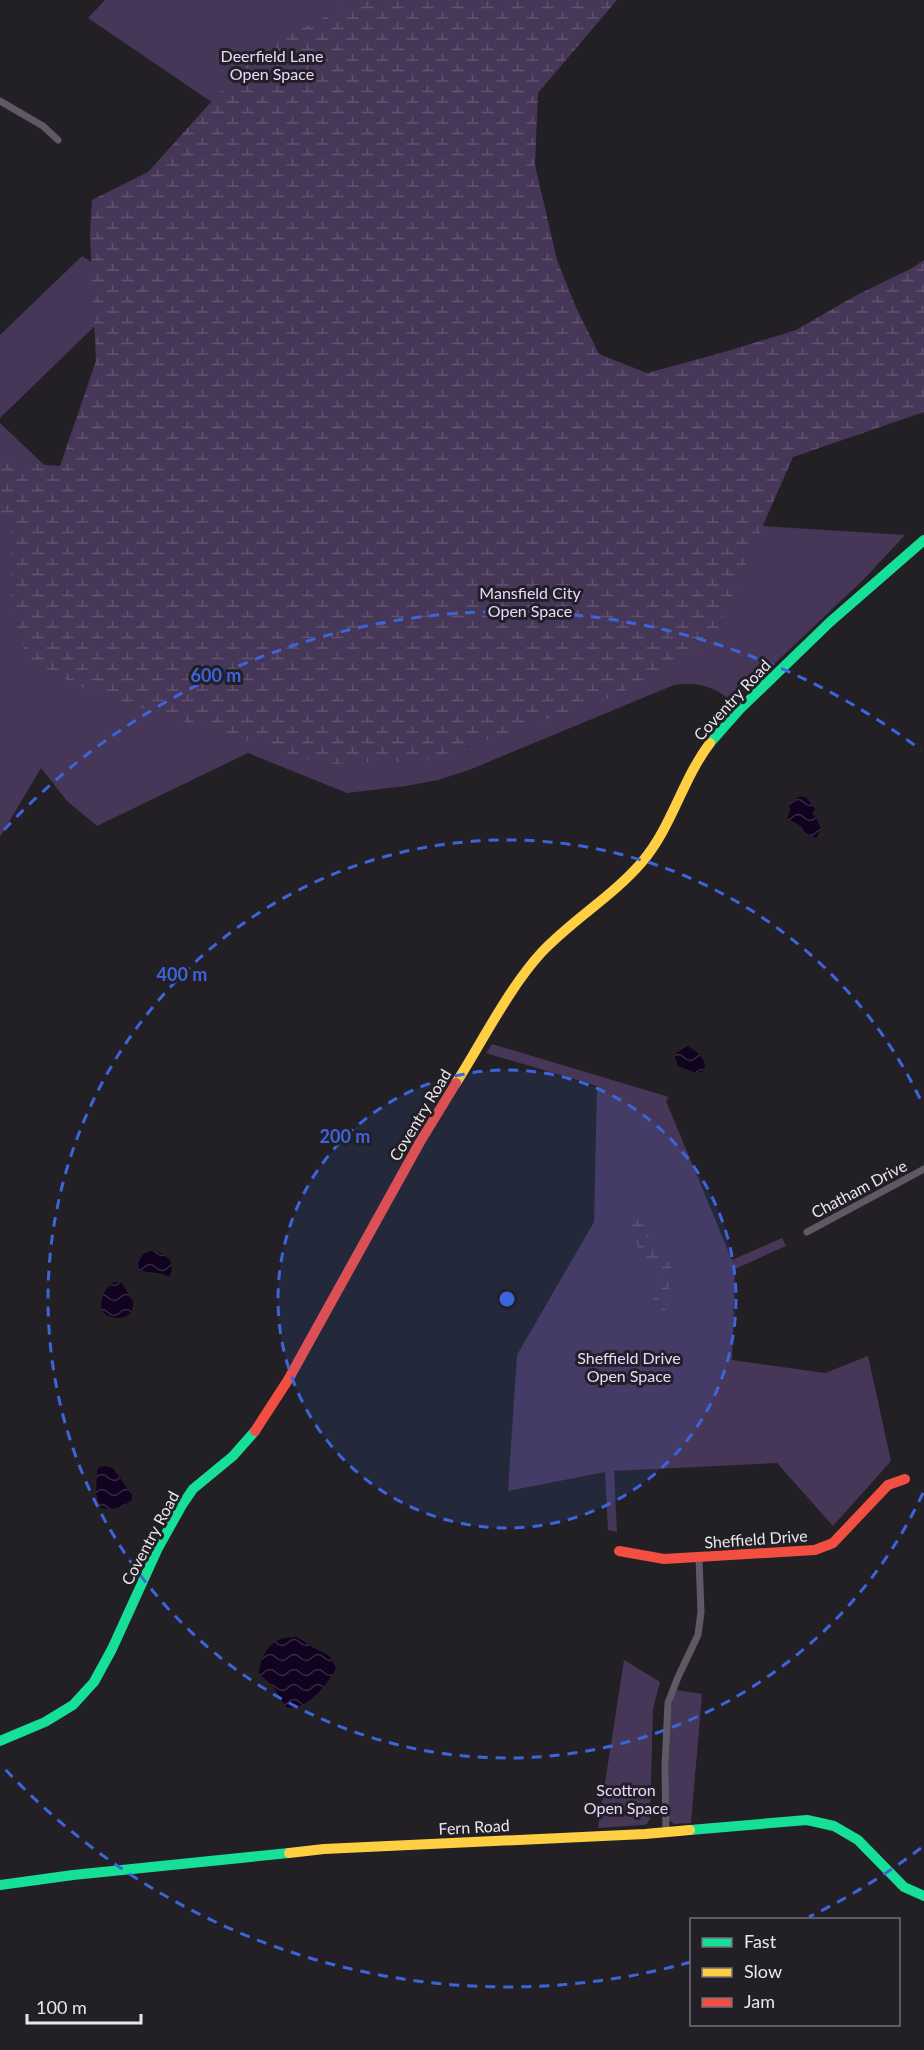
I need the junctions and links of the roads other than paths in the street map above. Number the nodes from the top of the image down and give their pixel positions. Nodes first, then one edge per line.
1 (0, 101) edge
2 (58, 140) dead end
3 (924, 540) edge
4 (924, 1169) edge
5 (807, 1232) dead end
6 (905, 1479) dead end
7 (619, 1551) dead end
8 (699, 1558) junction
9 (0, 1741) edge
10 (666, 1832) junction
11 (0, 1885) edge
12 (924, 1896) edge

1 - 2 street
3 - 9 street, Coventry Road
4 - 5 street, Chatham Drive
6 - 8 street, Sheffield Drive
7 - 8 street, Sheffield Drive
8 - 10 street
10 - 11 street, Fern Road
10 - 12 street, Fern Road

